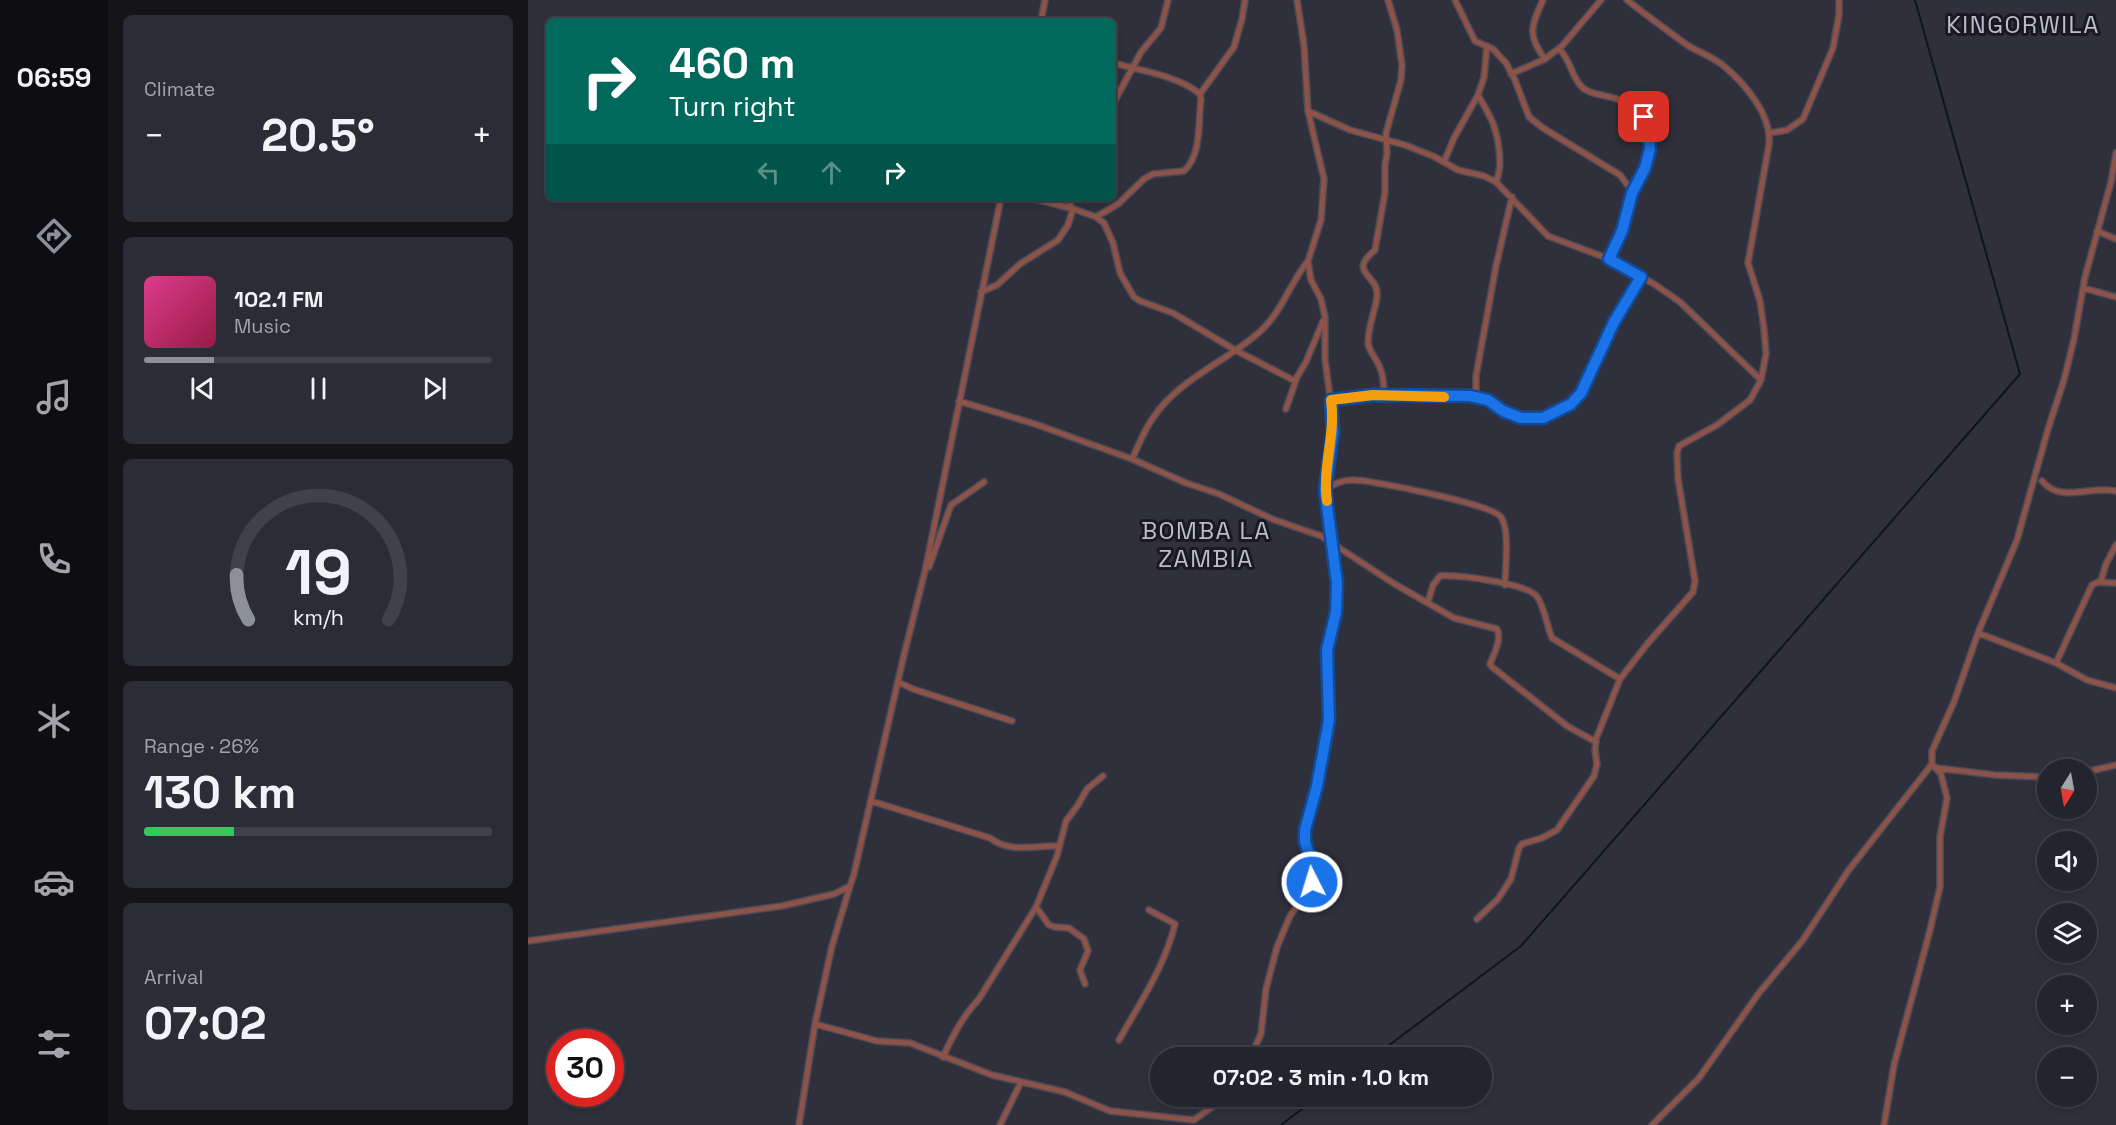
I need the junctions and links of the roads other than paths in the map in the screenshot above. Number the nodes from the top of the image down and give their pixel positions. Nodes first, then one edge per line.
1 (1045, 0) edge
2 (1168, 0) edge
3 (1245, 0) edge
4 (1297, 0) edge
5 (1388, 0) edge
6 (1455, 0) edge
7 (1543, 0) edge
8 (1601, 0) edge
9 (1627, 0) edge
10 (1839, 0) edge
11 (1042, 18) edge
12 (1487, 46) junction
13 (1559, 49) junction
14 (1545, 59) junction
15 (1116, 64) edge
16 (1131, 69) junction
17 (1511, 74) junction
18 (1200, 94) junction
19 (1478, 95) junction
20 (1116, 98) edge
21 (1308, 111) junction
22 (1770, 133) junction
23 (1387, 140) junction
24 (2116, 153) edge
25 (1444, 162) junction
26 (1496, 182) junction
27 (1632, 193) junction
28 (1512, 197) junction
29 (1000, 201) edge
30 (1042, 201) edge
31 (1070, 201) edge
32 (1072, 209) junction
33 (1096, 217) junction
34 (2097, 231) junction
35 (2116, 238) edge
36 (1609, 259) junction
37 (1308, 261) junction
38 (1641, 277) junction
39 (2083, 288) junction
40 (981, 292) junction
41 (2116, 297) edge
42 (1325, 317) junction
43 (1235, 350) junction
44 (1761, 380) junction
45 (1296, 381) junction
46 (1385, 395) junction
47 (1476, 397) junction
48 (1331, 400) junction
49 (959, 401) junction
50 (1286, 410) dead end
51 (1132, 459) junction
52 (2042, 481) dead end
53 (984, 482) dead end
54 (1325, 490) junction
55 (2116, 491) edge
56 (1333, 545) junction
57 (2116, 545) edge
58 (928, 568) dead end
59 (2101, 581) junction
60 (2116, 583) edge
61 (1505, 585) junction
62 (1428, 602) junction
63 (1978, 633) junction
64 (2056, 663) junction
65 (1620, 679) junction
66 (898, 682) junction
67 (2116, 688) edge
68 (1012, 721) dead end
69 (1596, 742) junction
70 (2116, 765) edge
71 (1934, 766) junction
72 (2097, 769) edge
73 (1103, 776) dead end
74 (2037, 777) edge
75 (871, 801) junction
76 (1059, 846) junction
77 (850, 886) junction
78 (1036, 907) junction
79 (1149, 910) dead end
80 (1477, 919) dead end
81 (528, 941) edge
82 (1085, 984) dead end
83 (815, 1024) junction
84 (1119, 1041) dead end
85 (1255, 1047) edge
86 (943, 1057) junction
87 (1021, 1082) junction
88 (1211, 1107) edge
89 (1189, 1121) junction
90 (799, 1125) edge
91 (1000, 1125) edge
92 (1194, 1125) edge
93 (1652, 1125) edge
94 (1884, 1125) edge

1 - 11 street
2 - 16 street
3 - 18 street
4 - 21 street
5 - 23 street
6 - 12 street
7 - 14 street
8 - 13 street
9 - 22 street
10 - 22 street
12 - 17 street
12 - 19 street
13 - 14 street
13 - 27 street
14 - 17 street
15 - 16 street
16 - 18 street
16 - 20 street
17 - 27 street
18 - 33 street
19 - 25 street
19 - 26 street
21 - 23 street
21 - 37 street
22 - 44 street
23 - 25 street
23 - 46 street
24 - 34 street
25 - 26 street
26 - 28 street
27 - 36 street
28 - 36 street
28 - 47 street
29 - 40 street
30 - 32 street
31 - 32 street
32 - 33 street
32 - 40 street
33 - 43 street
34 - 35 street
34 - 39 street
36 - 38 street
37 - 42 street
37 - 43 street
38 - 44 street
38 - 47 street
39 - 41 street
39 - 63 street
40 - 49 street
42 - 45 street
42 - 48 street
43 - 45 street
43 - 51 street
44 - 65 street
45 - 50 street
46 - 47 street
46 - 48 street
48 - 54 street
49 - 51 street
49 - 66 street
51 - 56 street
52 - 55 street
53 - 58 street
54 - 56 street
54 - 61 street
56 - 62 street
56 - 85 street
57 - 59 street
59 - 60 street
59 - 64 street
61 - 62 street
61 - 65 street
62 - 69 street
63 - 64 street
63 - 71 street
64 - 67 street
65 - 69 street
66 - 68 street
66 - 75 street
69 - 80 street
70 - 72 street
71 - 74 street
71 - 93 street
71 - 94 street
73 - 76 street
75 - 76 street
75 - 77 street
76 - 78 street
77 - 81 street
77 - 83 street
78 - 82 street
78 - 86 street
79 - 84 street
83 - 86 street
83 - 90 street
86 - 87 street
87 - 89 street
87 - 91 street
88 - 89 street
89 - 92 street

